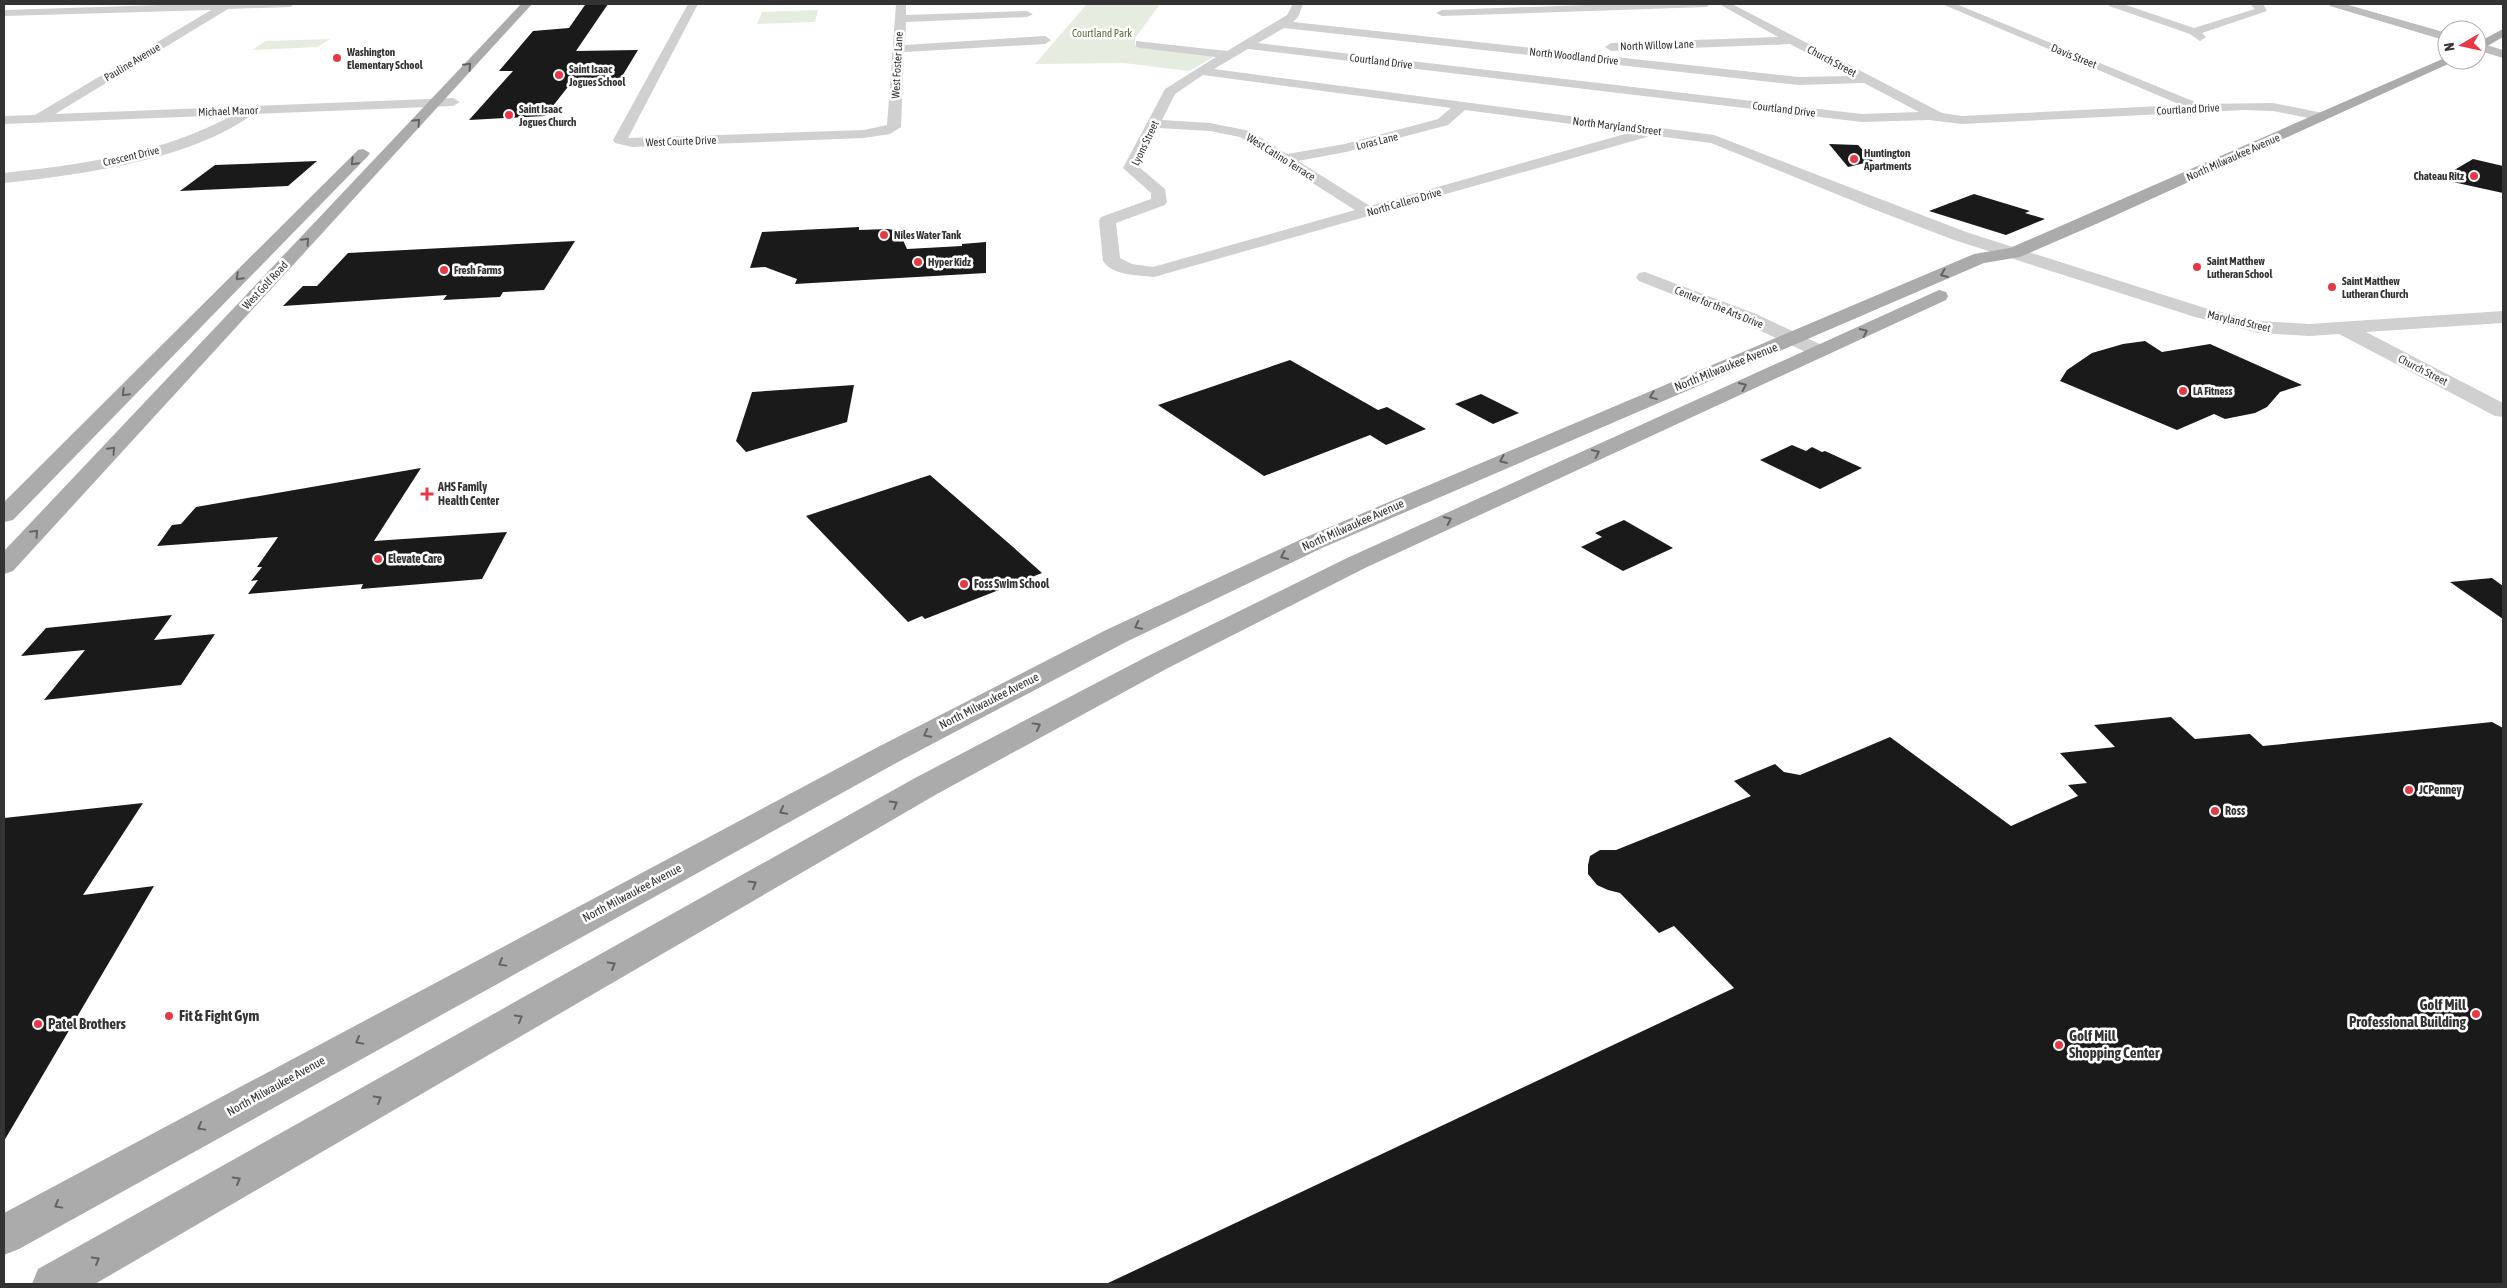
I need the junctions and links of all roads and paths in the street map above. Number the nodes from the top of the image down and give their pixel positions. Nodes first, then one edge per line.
1 (88, 4) edge
2 (290, 4) edge
3 (527, 4) edge
4 (693, 4) edge
5 (901, 4) edge
6 (1298, 4) edge
7 (1706, 4) edge
8 (1724, 4) edge
9 (1946, 4) edge
10 (2113, 4) edge
11 (2334, 4) edge
12 (226, 5) edge
13 (2258, 7) edge
14 (74, 11) junction
15 (4, 13) edge
16 (1442, 13) dead end
17 (1027, 14) dead end
18 (900, 18) junction
19 (1282, 24) junction
20 (2503, 32) edge
21 (2437, 34) edge
22 (1045, 40) dead end
23 (1792, 40) junction
24 (2487, 42) edge
25 (1140, 44) dead end
26 (1246, 45) junction
27 (898, 49) junction
28 (1522, 50) junction
29 (2487, 50) edge
30 (2503, 54) edge
31 (1229, 55) junction
32 (2437, 66) edge
33 (1201, 71) junction
34 (1867, 79) junction
35 (431, 99) junction
36 (1462, 106) junction
37 (2201, 108) junction
38 (251, 110) junction
39 (1940, 117) junction
40 (2323, 117) junction
41 (36, 119) junction
42 (4, 120) edge
43 (1155, 124) junction
44 (894, 127) joint
45 (1653, 130) junction
46 (1285, 159) junction
47 (4, 178) edge
48 (1368, 212) junction
49 (2014, 253) junction
50 (1154, 272) joint
51 (1645, 277) dead end
52 (2503, 317) edge
53 (2343, 328) junction
54 (1807, 345) junction
55 (2503, 411) edge
56 (4, 515) edge
57 (4, 566) edge
58 (4, 1235) edge
59 (54, 1284) edge

1 - 14 street
2 - 12 street
35 -> 3 main road, West Golf Road
4 - 44 street, West Courte Drive
5 - 18 street, West Foster Lane
6 - 19 street, Lyons Street
7 - 16 street
8 - 23 street, Church Street
9 - 37 street, Davis Street
10 - 13 street
11 - 21 street
12 - 14 street
12 - 41 street, Pauline Avenue
14 - 15 street
17 - 18 street
18 - 27 street, West Foster Lane
19 - 26 street, Lyons Street
19 - 28 street, North Woodland Drive
20 - 24 main road
22 - 27 street
23 - 28 street, North Willow Lane
23 - 34 street, Church Street
25 - 31 street
26 - 31 street, Lyons Street
26 - 39 street, Courtland Drive
27 - 44 street, West Foster Lane
28 - 34 street, North Woodland Drive
29 - 30 street
31 - 33 street, Lyons Street
32 - 40 main road, North Milwaukee Avenue
33 - 36 street, North Maryland Street
33 - 43 street, Lyons Street
34 - 39 street, Church Street
35 - 38 street, Michael Manor
35 -> 56 main road, West Golf Road
57 -> 35 main road, West Golf Road
36 - 45 street, North Maryland Street
36 - 46 street, Loras Lane
37 - 39 street, Courtland Drive
37 - 40 street, Courtland Drive
38 - 41 street, Michael Manor
38 - 47 street, Crescent Drive
40 - 49 main road, North Milwaukee Avenue
41 - 42 street, Michael Manor
43 - 46 street, West Catino Terrace
43 - 50 street, Lyons Street
45 - 48 street, North Callero Drive
45 - 49 street, North Maryland Street
46 - 48 street, West Catino Terrace
48 - 50 street, North Callero Drive
49 - 53 street, Maryland Street
49 -> 54 main road, North Milwaukee Avenue
54 -> 49 main road, North Milwaukee Avenue
51 - 54 street, Center for the Arts Drive
52 - 53 street, Maryland Street
53 - 55 street, Church Street
54 -> 58 main road, North Milwaukee Avenue
59 -> 54 main road, North Milwaukee Avenue

